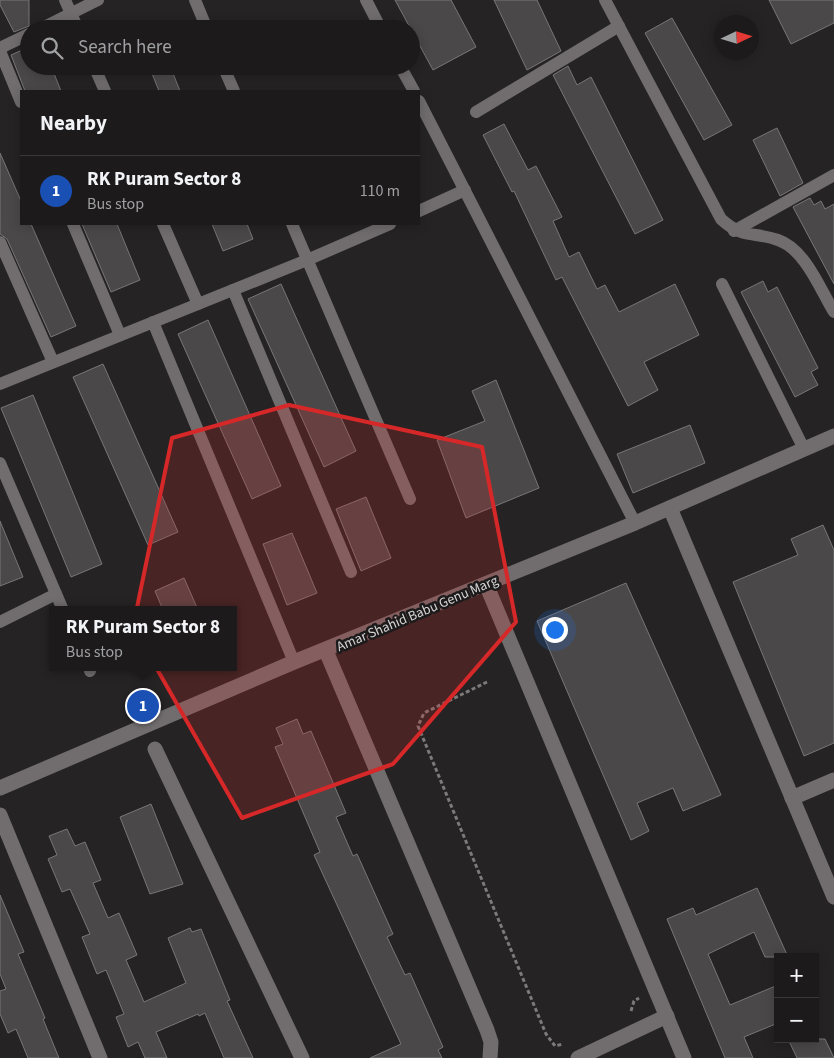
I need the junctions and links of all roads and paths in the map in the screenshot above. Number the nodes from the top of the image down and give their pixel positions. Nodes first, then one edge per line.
1 (65, 0) edge
2 (98, 0) edge
3 (195, 0) edge
4 (366, 0) edge
5 (605, 0) edge
6 (71, 14) junction
7 (59, 20) edge
8 (74, 20) edge
9 (203, 20) edge
10 (376, 20) edge
11 (618, 26) junction
12 (20, 39) edge
13 (0, 50) edge
14 (98, 75) edge
15 (227, 75) edge
16 (405, 75) edge
17 (105, 90) edge
18 (234, 90) edge
19 (413, 90) edge
20 (20, 100) edge
21 (420, 103) edge
22 (476, 112) dead end
23 (834, 175) edge
24 (466, 190) junction
25 (420, 211) edge
26 (73, 225) edge
27 (163, 225) edge
28 (292, 225) edge
29 (388, 225) edge
30 (734, 231) junction
31 (0, 242) edge
32 (308, 260) junction
33 (722, 284) dead end
34 (232, 290) junction
35 (198, 304) junction
36 (834, 312) edge
37 (153, 322) junction
38 (120, 335) junction
39 (53, 362) junction
40 (0, 384) edge
41 (834, 436) edge
42 (804, 449) junction
43 (0, 463) edge
44 (410, 499) dead end
45 (670, 508) junction
46 (636, 523) junction
47 (351, 572) dead end
48 (486, 584) junction
49 (56, 594) junction
50 (61, 606) edge
51 (0, 622) edge
52 (326, 651) junction
53 (294, 662) junction
54 (488, 682) dead end
55 (155, 749) dead end
56 (834, 780) edge
57 (0, 788) edge
58 (792, 798) junction
59 (0, 815) edge
60 (834, 898) edge
61 (656, 991) junction
62 (628, 1015) dead end
63 (667, 1016) junction
64 (566, 1043) dead end
65 (100, 1058) edge
66 (302, 1058) edge
67 (490, 1058) edge
68 (578, 1058) edge
69 (684, 1058) edge

1 - 6 lane
2 - 6 lane
3 - 9 lane
4 - 10 lane
5 - 11 lane
6 - 7 lane
6 - 8 lane
11 - 22 lane
11 - 30 lane
12 - 13 lane
13 - 20 lane
14 - 17 lane
15 - 18 lane
16 - 19 lane
21 - 24 lane
23 - 30 lane
24 - 25 lane
24 - 46 lane
26 - 38 lane
27 - 35 lane
28 - 32 lane
29 - 32 lane
30 - 36 lane
31 - 39 lane
32 - 34 lane
32 - 44 lane
33 - 42 lane
34 - 35 lane
34 - 47 lane
35 - 37 lane
37 - 38 lane
37 - 53 lane
38 - 39 lane
39 - 40 lane
41 - 42 street, Amar Shahid Babu Genu Marg
42 - 45 street, Amar Shahid Babu Genu Marg
43 - 49 lane
45 - 46 street, Amar Shahid Babu Genu Marg
45 - 58 street
46 - 48 street, Amar Shahid Babu Genu Marg
48 - 52 street, Amar Shahid Babu Genu Marg
48 - 61 street
49 - 50 lane
49 - 51 lane
52 - 53 street, Amar Shahid Babu Genu Marg
52 - 67 street
53 - 57 street, Amar Shahid Babu Genu Marg
54 - 64 path
55 - 66 street
56 - 58 street
58 - 60 street
59 - 65 street
61 - 62 path
61 - 63 street
63 - 68 street
63 - 69 street

